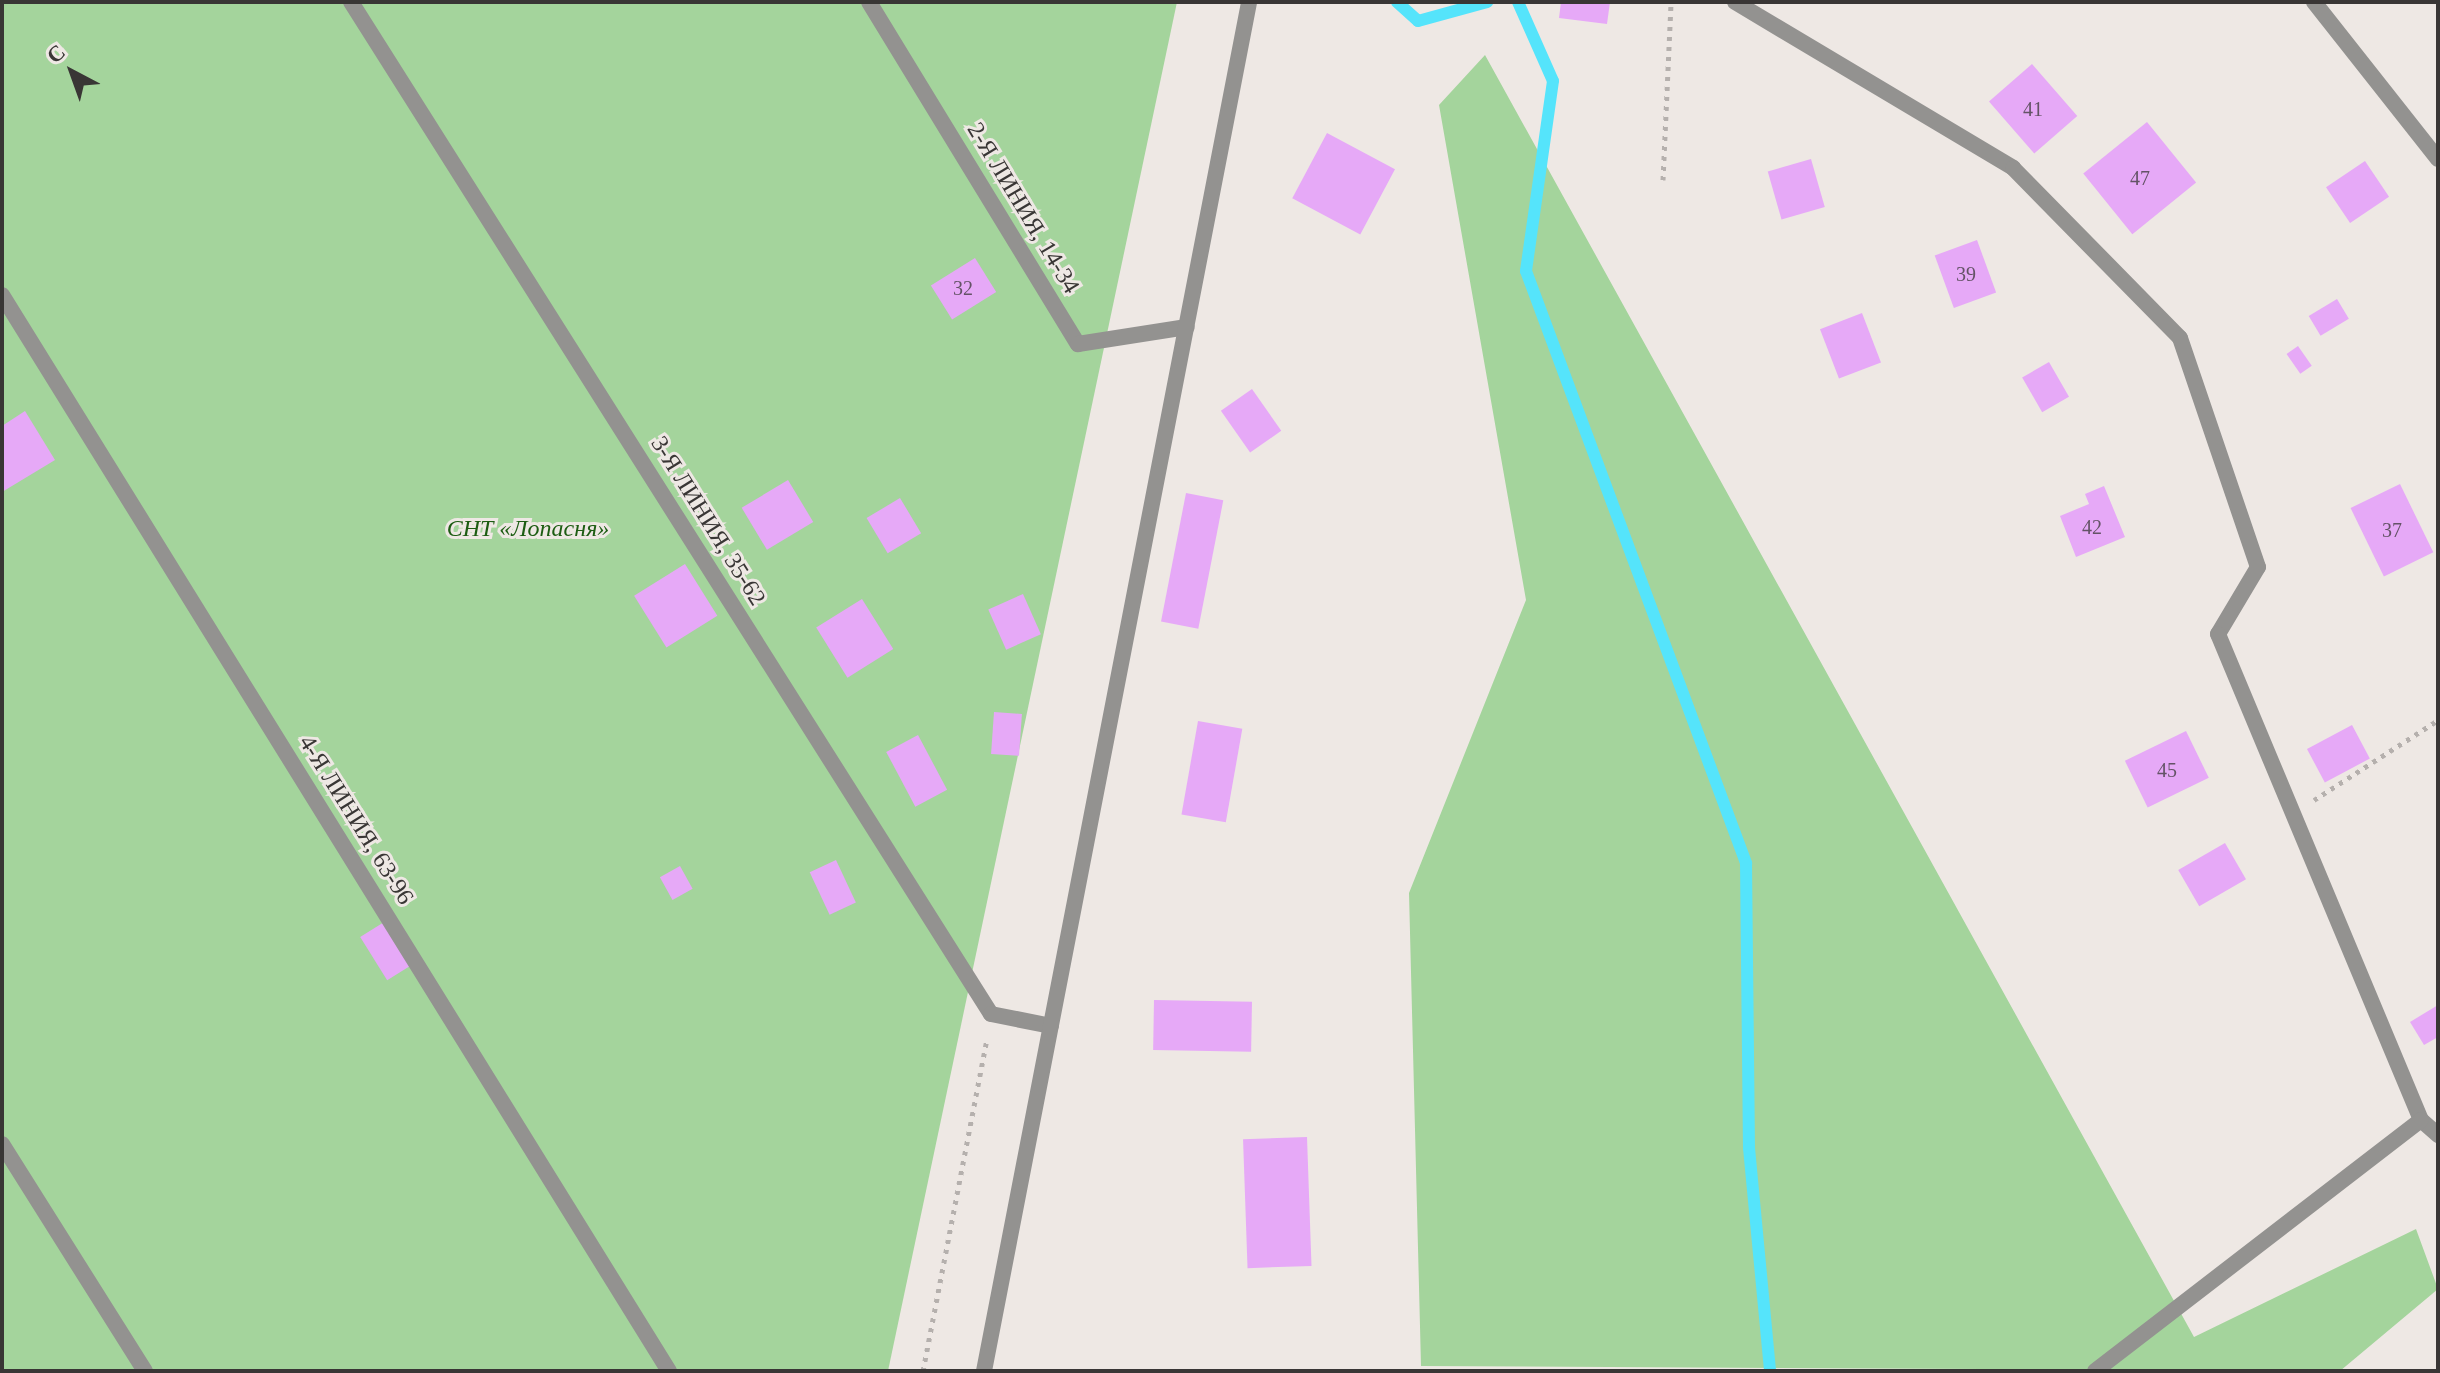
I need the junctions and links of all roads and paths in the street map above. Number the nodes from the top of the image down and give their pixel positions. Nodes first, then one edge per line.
1 (351, 2) edge
2 (869, 2) edge
3 (1249, 2) edge
4 (1671, 2) edge
5 (1735, 2) edge
6 (2314, 2) edge
7 (2438, 159) edge
8 (1663, 180) dead end
9 (2, 295) edge
10 (1187, 327) junction
11 (2438, 720) edge
12 (2290, 816) junction
13 (991, 1014) junction
14 (1051, 1026) junction
15 (2421, 1120) junction
16 (2438, 1135) edge
17 (2, 1144) edge
18 (145, 1371) edge
19 (669, 1371) edge
20 (923, 1371) edge
21 (984, 1371) edge
22 (2095, 1371) edge

1 - 13 street, 3-Я ЛИНИЯ, 35-62
2 - 10 street, 2-Я ЛИНИЯ, 14-34
3 - 10 street
4 - 8 path
5 - 12 street
6 - 7 street
9 - 19 street, 4-Я ЛИНИЯ, 63-96
10 - 14 street
11 - 12 path
12 - 15 street
13 - 14 street
13 - 20 path
14 - 21 street
15 - 16 street
15 - 22 street
17 - 18 street

